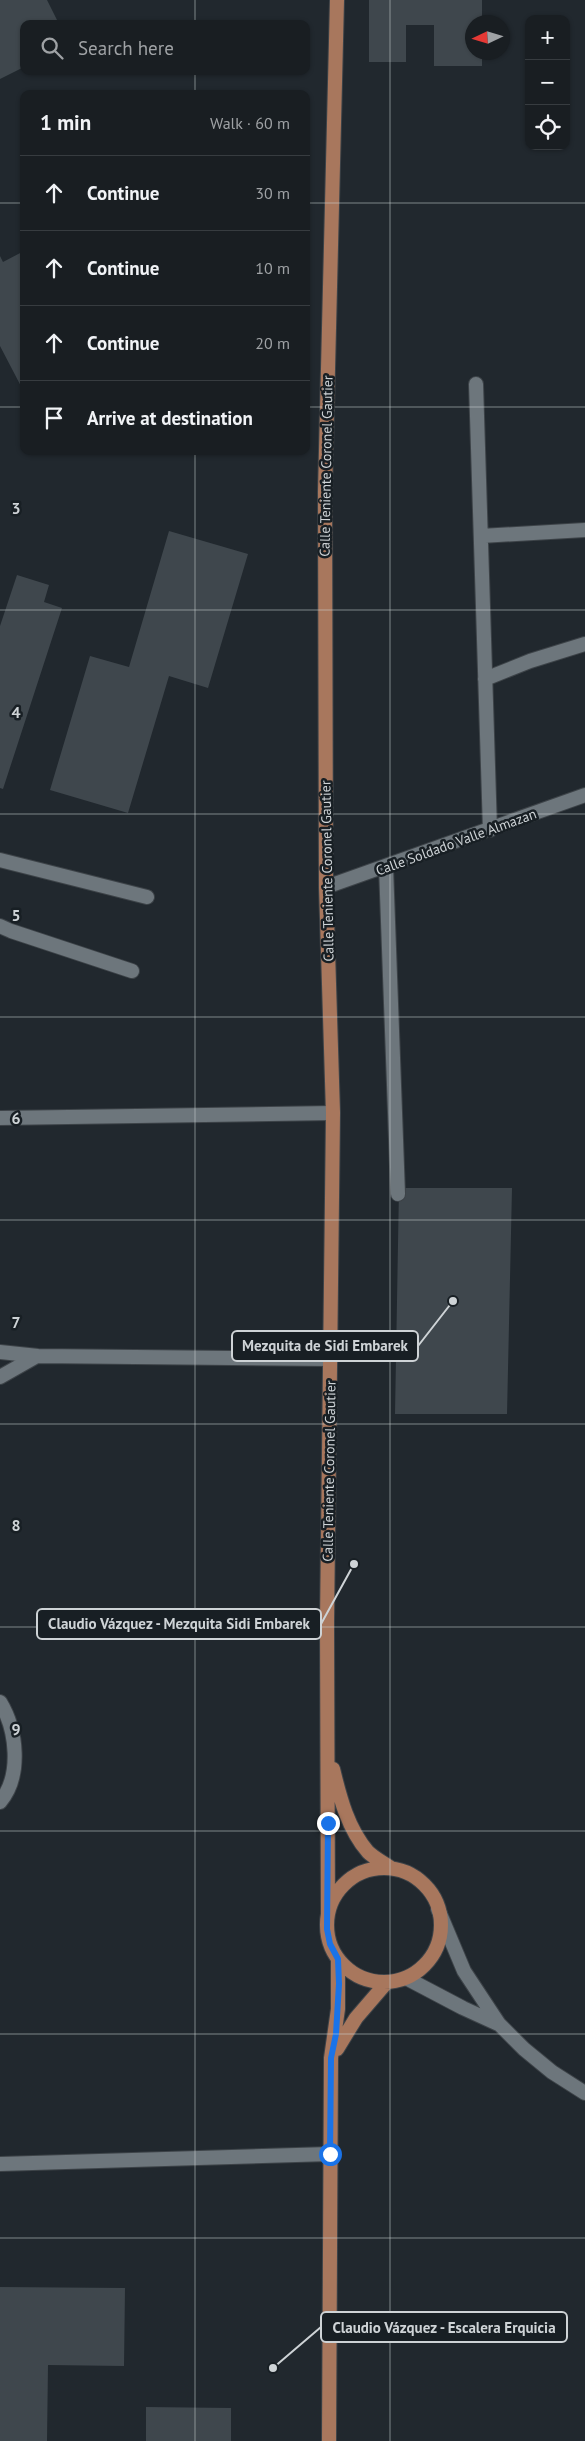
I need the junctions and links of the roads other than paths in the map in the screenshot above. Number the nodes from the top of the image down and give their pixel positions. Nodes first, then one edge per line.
1 (337, 0) edge
2 (476, 384) dead end
3 (585, 530) edge
4 (481, 536) junction
5 (585, 644) edge
6 (485, 679) junction
7 (585, 795) edge
8 (490, 830) junction
9 (0, 860) edge
10 (386, 866) junction
11 (326, 887) junction
12 (147, 897) dead end
13 (0, 926) edge
14 (132, 971) dead end
15 (333, 1113) junction
16 (0, 1118) edge
17 (398, 1194) dead end
18 (0, 1352) edge
19 (38, 1356) junction
20 (332, 1359) junction
21 (0, 1377) edge
22 (0, 1702) edge
23 (326, 1742) junction
24 (0, 1802) edge
25 (391, 1868) junction
26 (438, 1908) junction
27 (328, 1913) junction
28 (338, 1959) junction
29 (406, 1978) junction
30 (387, 1982) junction
31 (499, 2024) junction
32 (331, 2058) junction
33 (585, 2093) edge
34 (330, 2154) junction
35 (0, 2164) edge
36 (329, 2441) edge

1 - 11 main road, Calle Teniente Coronel Gautier
2 - 4 street
3 - 4 street
4 - 6 street
5 - 6 street
6 - 8 street
7 - 8 street, Calle Soldado Valle Almazan
8 - 10 street, Calle Soldado Valle Almazan
9 - 12 street
10 - 11 street, Calle Soldado Valle Almazan
10 - 17 street
11 - 15 main road, Calle Teniente Coronel Gautier
13 - 14 street
15 - 16 street
15 - 20 main road, Calle Teniente Coronel Gautier
18 - 19 street
19 - 20 street
19 - 21 street
20 - 23 main road, Calle Teniente Coronel Gautier
22 - 24 street
23 - 25 main road, Calle Teniente Coronel Gautier
23 - 27 main road, Calle Teniente Coronel Gautier
25 - 26 main road
25 - 27 main road
26 - 29 main road
26 - 31 street
27 - 28 main road
28 - 30 main road
28 - 32 main road
29 - 30 main road
29 - 31 street
30 - 32 main road
31 - 33 street
32 - 34 main road
34 - 35 street
34 - 36 main road

